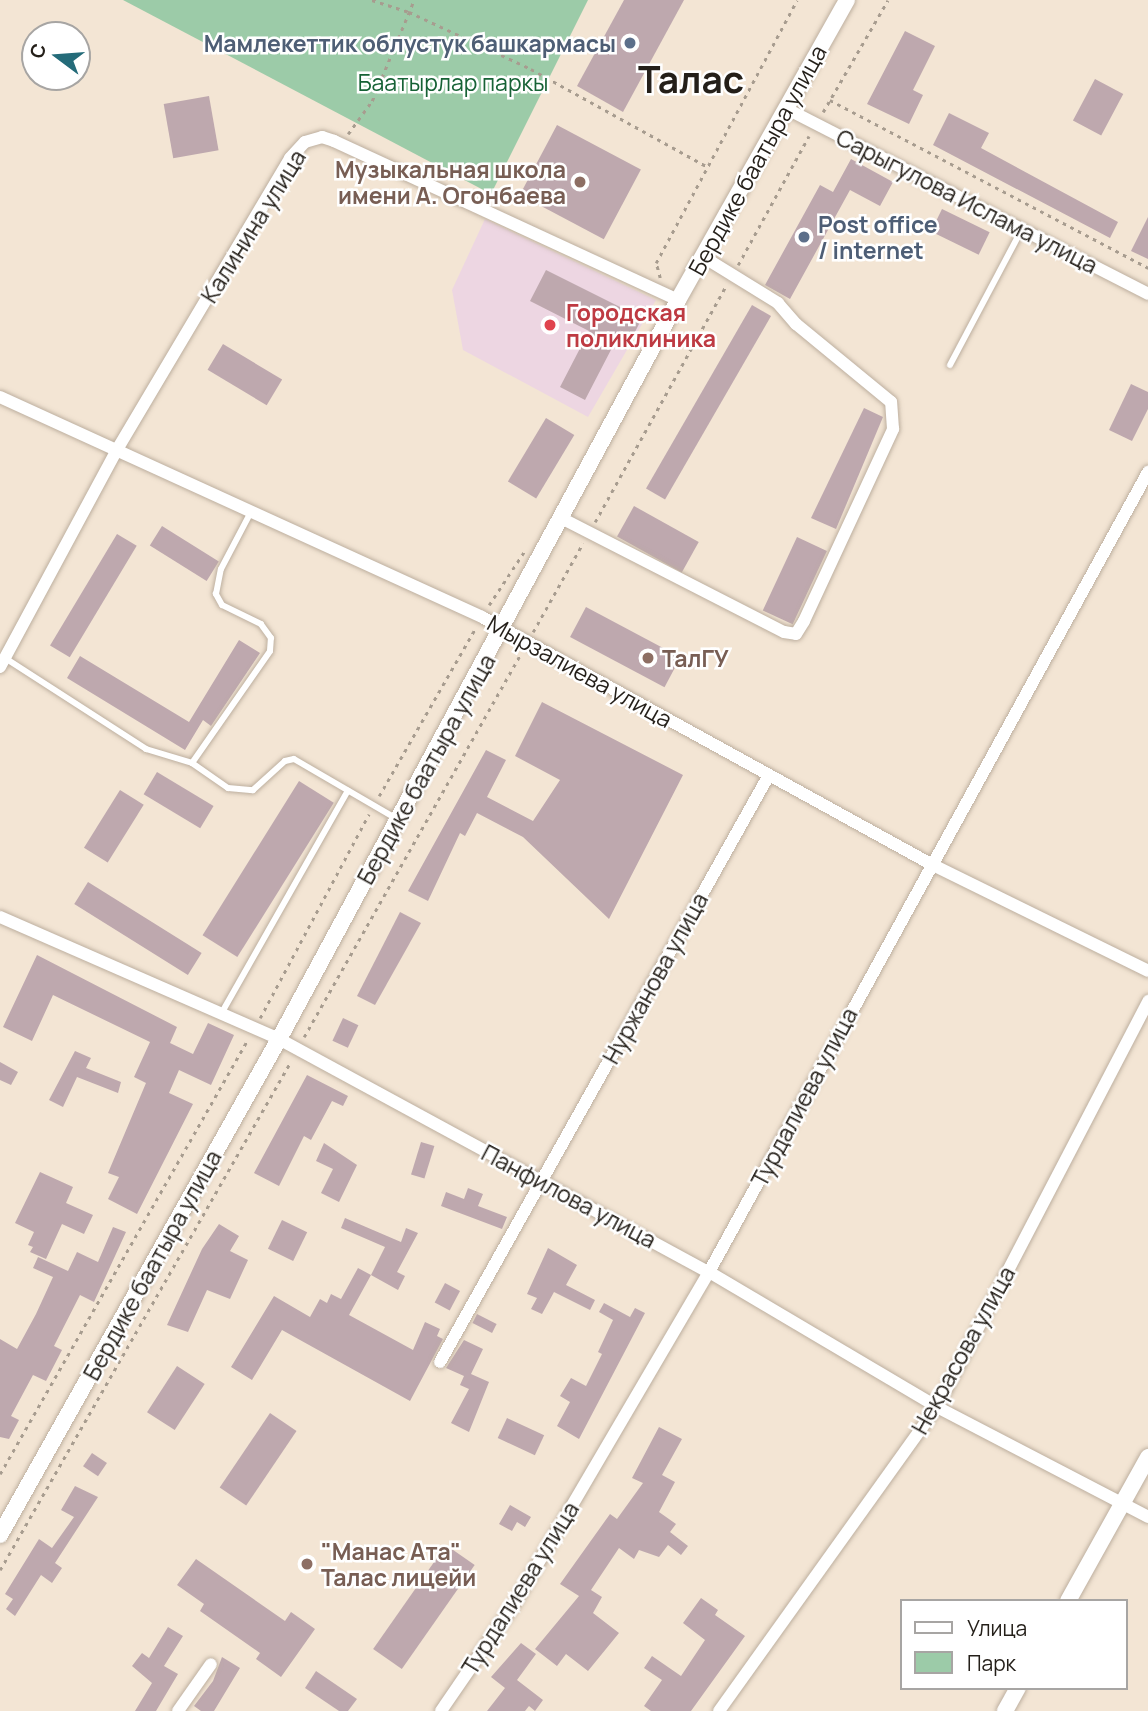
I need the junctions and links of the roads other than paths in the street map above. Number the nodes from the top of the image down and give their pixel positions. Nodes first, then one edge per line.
1 (847, 0) edge
2 (785, 108) junction
3 (1022, 229) junction
4 (702, 256) junction
5 (1148, 294) edge
6 (671, 297) junction
7 (950, 365) dead end
8 (0, 397) edge
9 (118, 448) junction
10 (1148, 472) edge
11 (253, 510) junction
12 (563, 519) junction
13 (503, 628) junction
14 (2, 662) edge
15 (192, 763) junction
16 (769, 775) junction
17 (348, 790) junction
18 (399, 820) junction
19 (931, 864) junction
20 (0, 917) edge
21 (1148, 971) edge
22 (1148, 1001) edge
23 (221, 1014) junction
24 (279, 1039) junction
25 (542, 1181) junction
26 (709, 1272) junction
27 (440, 1362) dead end
28 (937, 1407) junction
29 (1148, 1457) edge
30 (1122, 1504) junction
31 (1148, 1517) edge
32 (0, 1535) edge
33 (1069, 1599) edge
34 (211, 1664) dead end
35 (1017, 1690) edge
36 (178, 1711) edge
37 (441, 1711) edge
38 (719, 1711) edge
39 (1005, 1711) edge

1 - 2 street, Бердике баатыра улица
2 - 3 street, Сарыгулова Ислама улица
2 - 4 street, Бердике баатыра улица
3 - 5 street, Сарыгулова Ислама улица
3 - 7 lane
4 - 6 street, Бердике баатыра улица
4 - 12 street
6 - 9 street, Калинина улица
6 - 12 street, Бердике баатыра улица
8 - 9 street, Мырзалиева улица
9 - 11 street, Мырзалиева улица
9 - 14 street, Калинина улица
10 - 19 street, Турдалиева улица
11 - 13 street, Мырзалиева улица
11 - 15 lane
12 - 13 street, Бердике баатыра улица
13 - 16 street, Мырзалиева улица
13 - 18 street, Бердике баатыра улица
14 - 15 lane
15 - 17 lane
16 - 19 street, Мырзалиева улица
16 - 25 street, Нуржанова улица
17 - 18 lane
17 - 23 lane
18 - 24 street, Бердике баатыра улица
19 - 21 street, Мырзалиева улица
19 - 26 street, Турдалиева улица
20 - 23 street, Панфилова улица
22 - 28 street, Некрасова улица
23 - 24 street, Панфилова улица
24 - 25 street, Панфилова улица
24 - 32 street, Бердике баатыра улица
25 - 26 street, Панфилова улица
25 - 27 street, Нуржанова улица
26 - 28 street, Панфилова улица
26 - 37 street, Турдалиева улица
28 - 30 street, Панфилова улица
28 - 38 street, Некрасова улица
29 - 30 street
30 - 31 street, Панфилова улица
30 - 33 street
34 - 36 street
35 - 39 street

